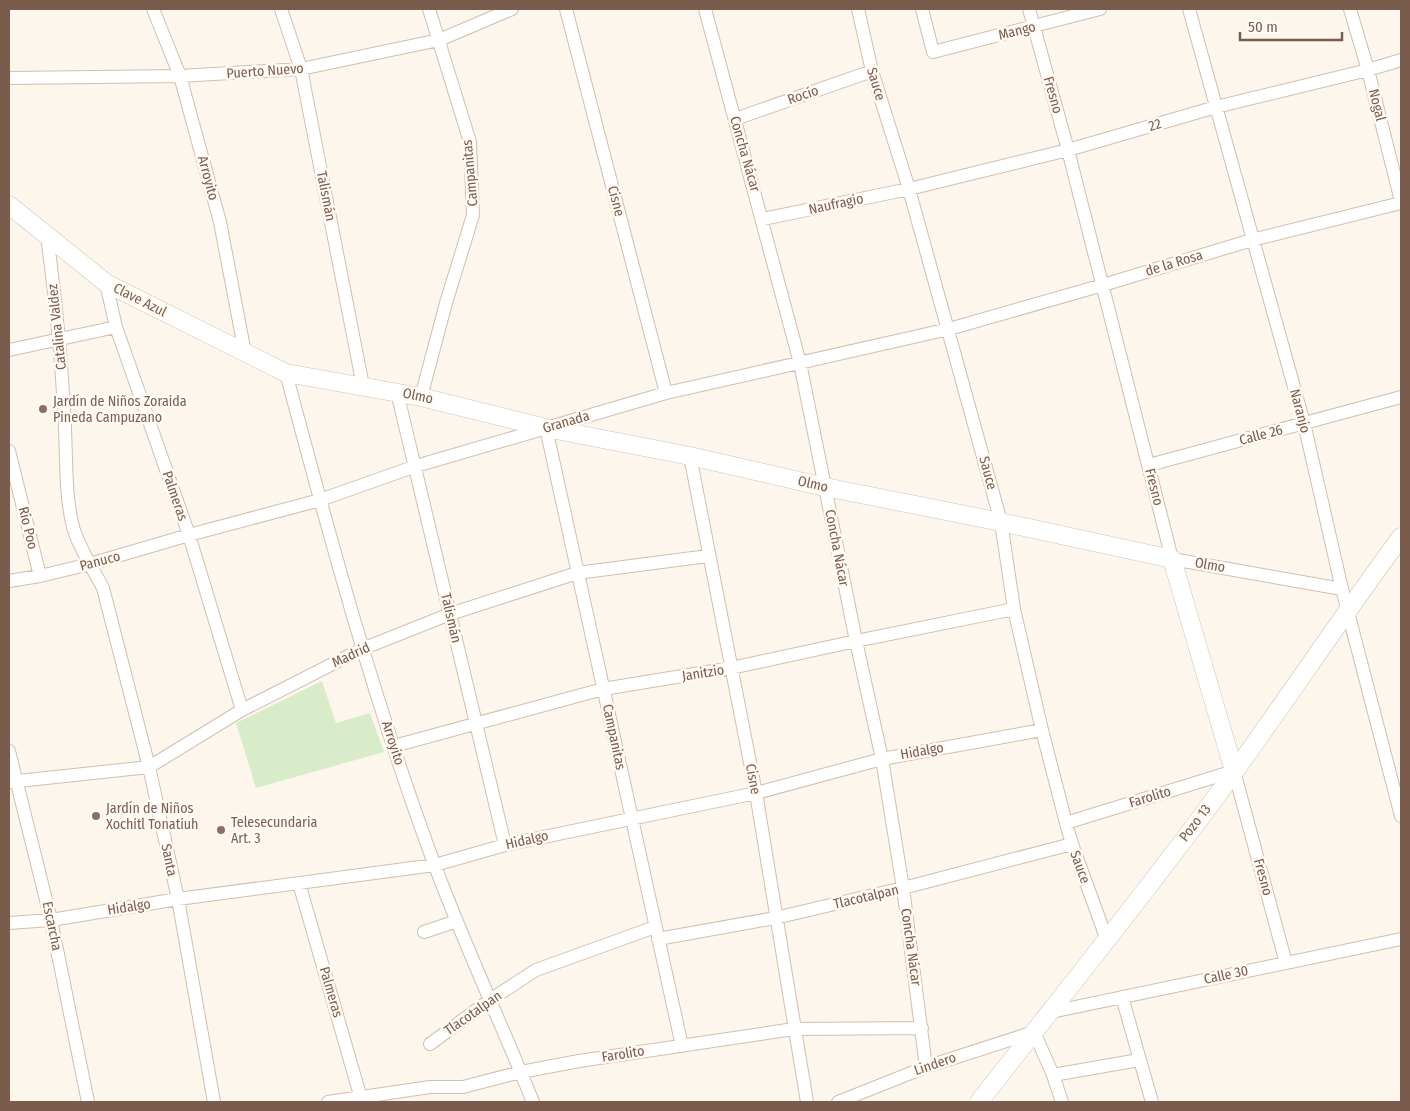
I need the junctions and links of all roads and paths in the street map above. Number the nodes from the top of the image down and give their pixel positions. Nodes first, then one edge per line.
1 (154, 9) edge
2 (281, 9) edge
3 (429, 9) edge
4 (512, 9) edge
5 (566, 9) edge
6 (705, 9) edge
7 (858, 9) edge
8 (922, 9) edge
9 (1029, 9) edge
10 (1100, 9) edge
11 (1189, 9) edge
12 (1350, 9) edge
13 (1033, 26) junction
14 (440, 40) junction
15 (1401, 60) edge
16 (301, 70) junction
17 (1368, 70) junction
18 (872, 71) junction
19 (180, 76) junction
20 (9, 78) edge
21 (1216, 107) junction
22 (735, 119) junction
23 (1068, 150) junction
24 (909, 189) junction
25 (1401, 202) edge
26 (9, 205) edge
27 (763, 219) junction
28 (47, 236) junction
29 (1252, 240) junction
30 (106, 283) junction
31 (1103, 286) junction
32 (116, 327) junction
33 (949, 330) junction
34 (60, 340) junction
35 (9, 350) edge
36 (245, 353) junction
37 (800, 363) junction
38 (286, 372) junction
39 (363, 386) junction
40 (397, 392) junction
41 (666, 394) junction
42 (421, 396) junction
43 (1401, 396) edge
44 (1304, 424) junction
45 (546, 428) junction
46 (9, 451) edge
47 (690, 456) junction
48 (1149, 465) junction
49 (416, 466) junction
50 (825, 487) junction
51 (320, 500) junction
52 (1001, 522) junction
53 (189, 535) junction
54 (1401, 538) edge
55 (708, 556) junction
56 (1172, 559) junction
57 (90, 564) junction
58 (577, 573) junction
59 (40, 576) junction
60 (9, 580) edge
61 (1342, 589) junction
62 (1014, 609) junction
63 (1347, 610) junction
64 (450, 614) junction
65 (856, 640) junction
66 (362, 649) junction
67 (731, 668) junction
68 (603, 689) junction
69 (242, 710) junction
70 (477, 724) junction
71 (1042, 730) junction
72 (394, 746) junction
73 (9, 751) edge
74 (882, 759) junction
75 (149, 767) junction
76 (1234, 771) junction
77 (13, 781) edge
78 (756, 793) junction
79 (1401, 816) edge
80 (631, 817) junction
81 (1066, 823) junction
82 (505, 844) junction
83 (1072, 844) junction
84 (435, 865) junction
85 (299, 883) junction
86 (903, 888) junction
87 (178, 900) junction
88 (775, 918) junction
89 (51, 920) junction
90 (457, 921) junction
91 (9, 923) edge
92 (424, 932) dead end
93 (657, 933) junction
94 (1401, 939) edge
95 (1107, 940) junction
96 (1286, 963) junction
97 (1122, 997) junction
98 (490, 1000) junction
99 (1051, 1012) junction
100 (794, 1028) junction
101 (922, 1028) junction
102 (1034, 1032) junction
103 (430, 1044) dead end
104 (682, 1046) junction
105 (1138, 1060) junction
106 (926, 1066) junction
107 (521, 1072) junction
108 (1053, 1076) junction
109 (362, 1099) edge
110 (88, 1102) edge
111 (214, 1102) edge
112 (328, 1102) edge
113 (533, 1102) edge
114 (807, 1102) edge
115 (838, 1102) edge
116 (979, 1102) edge
117 (1062, 1102) edge
118 (1152, 1102) edge

1 - 19 street, Arroyito
2 - 16 street, Talismán
3 - 14 street, Campanitas
4 - 14 street, Puerto Nuevo
5 - 41 street, Cisne
6 - 22 street, Concha Nácar
7 - 18 street, Sauce
8 - 13 street, Mango
9 - 13 street, Fresno
10 - 13 street, Mango
11 - 21 street, Naranjo
12 - 17 street, Nogal
13 - 23 street, Fresno
14 - 16 street, Puerto Nuevo
14 - 42 street, Campanitas
15 - 17 street, 22
16 - 19 street, Puerto Nuevo
16 - 39 street, Talismán
17 - 21 street, 22
17 - 25 street, Nogal
18 - 22 street, Rocío
18 - 24 street, Sauce
19 - 20 street, Puerto Nuevo
19 - 36 street, Arroyito
21 - 23 street, 22
21 - 29 street, Naranjo
22 - 27 street, Concha Nácar
23 - 24 street, 22
23 - 31 street, Fresno
24 - 27 street, Naufragio
24 - 33 street, Sauce
25 - 29 street, de la Rosa
26 - 28 main road, Clave Azul
27 - 37 street, Concha Nácar
28 - 30 main road, Clave Azul
28 - 34 street, Catalina Valdez
29 - 31 street, de la Rosa
29 - 44 street, Naranjo
30 - 32 street, Palmeras
30 - 36 main road, Clave Azul
31 - 33 street, de la Rosa
31 - 48 street, Fresno
32 - 34 street
32 - 53 street, Palmeras
33 - 37 street, Granada
33 - 52 street, Sauce
34 - 35 street
34 - 57 street, Catalina Valdez
36 - 38 main road, Clave Azul
37 - 41 street, Granada
37 - 50 street, Concha Nácar
38 - 39 main road, Olmo
38 - 51 street, Arroyito
39 - 40 main road, Olmo
40 - 42 main road, Olmo
40 - 49 street, Talismán
41 - 45 street, Granada
42 - 45 main road, Olmo
43 - 44 street, Calle 26
44 - 48 street, Calle 26
44 - 61 street, Naranjo
45 - 47 main road, Olmo
45 - 49 street, Granada
45 - 58 street, Campanitas
46 - 59 street, Río Poo
47 - 50 main road, Olmo
47 - 55 street, Cisne
48 - 56 street, Fresno
49 - 51 street, Granada
49 - 64 street, Talismán
50 - 52 main road, Olmo
50 - 65 street, Concha Nácar
51 - 53 street, Granada
51 - 66 street, Arroyito
52 - 56 main road, Olmo
52 - 62 street, Sauce
53 - 57 street, Panuco
53 - 69 street, Palmeras
54 - 63 main road, Pozo 13
55 - 58 street, Madrid
55 - 67 street, Cisne
56 - 61 street, Olmo
56 - 76 main road, Fresno
57 - 59 street, Panuco
57 - 75 street, Santa
58 - 64 street, Madrid
58 - 68 street, Campanitas
59 - 60 street, Panuco
61 - 63 street, Naranjo
62 - 65 street, Janitzio
62 - 71 street, Sauce
63 - 76 main road, Pozo 13
63 - 79 street, Naranjo
64 - 66 street, Madrid
64 - 70 street, Talismán
65 - 67 street, Janitzio
65 - 74 street, Concha Nácar
66 - 69 street, Madrid
66 - 72 street, Arroyito
67 - 68 street, Janitzio
67 - 78 street, Cisne
68 - 70 street, Janitzio
68 - 80 street, Campanitas
69 - 75 street, Madrid
70 - 72 street, Janitzio
70 - 82 street, Talismán
71 - 74 street, Hidalgo
71 - 81 street, Sauce
72 - 84 street, Arroyito
73 - 77 street, Escarcha
74 - 78 street, Hidalgo
74 - 86 street, Concha Nácar
75 - 77 street, Madrid
75 - 87 street, Santa
76 - 81 street, Farolito
76 - 95 main road, Pozo 13
76 - 96 street, Fresno
77 - 89 street, Escarcha
78 - 80 street, Hidalgo
78 - 88 street, Cisne
80 - 82 street, Hidalgo
80 - 93 street, Campanitas
81 - 83 street, Sauce
82 - 84 street, Hidalgo
83 - 86 street, Tlacotalpan
83 - 95 street, Sauce
84 - 85 street, Hidalgo
84 - 90 street, Arroyito
85 - 87 street, Hidalgo
85 - 109 street, Palmeras
86 - 88 street, Tlacotalpan
86 - 101 street, Concha Nácar
87 - 89 street, Hidalgo
87 - 111 street, Santa
88 - 93 street, Tlacotalpan
88 - 100 street, Cisne
89 - 91 street, Hidalgo
89 - 110 street, Escarcha
90 - 92 street
90 - 98 street, Arroyito
93 - 98 street, Tlacotalpan
93 - 104 street, Campanitas
94 - 96 street, Calle 30
95 - 99 main road, Pozo 13
96 - 97 street, Calle 30
97 - 99 street, Calle 30
97 - 105 street
98 - 103 street, Tlacotalpan
98 - 107 street, Arroyito
99 - 102 main road, Pozo 13
100 - 101 street, Farolito
100 - 104 street, Farolito
100 - 114 street, Cisne
101 - 106 street, Concha Nácar
102 - 106 street, Lindero
102 - 108 street
102 - 116 main road, Pozo 13
104 - 107 street, Farolito
105 - 108 street
105 - 118 street
106 - 115 street, Lindero
107 - 109 street, Farolito
107 - 113 street, Arroyito
108 - 117 street
109 - 112 street, Farolito

